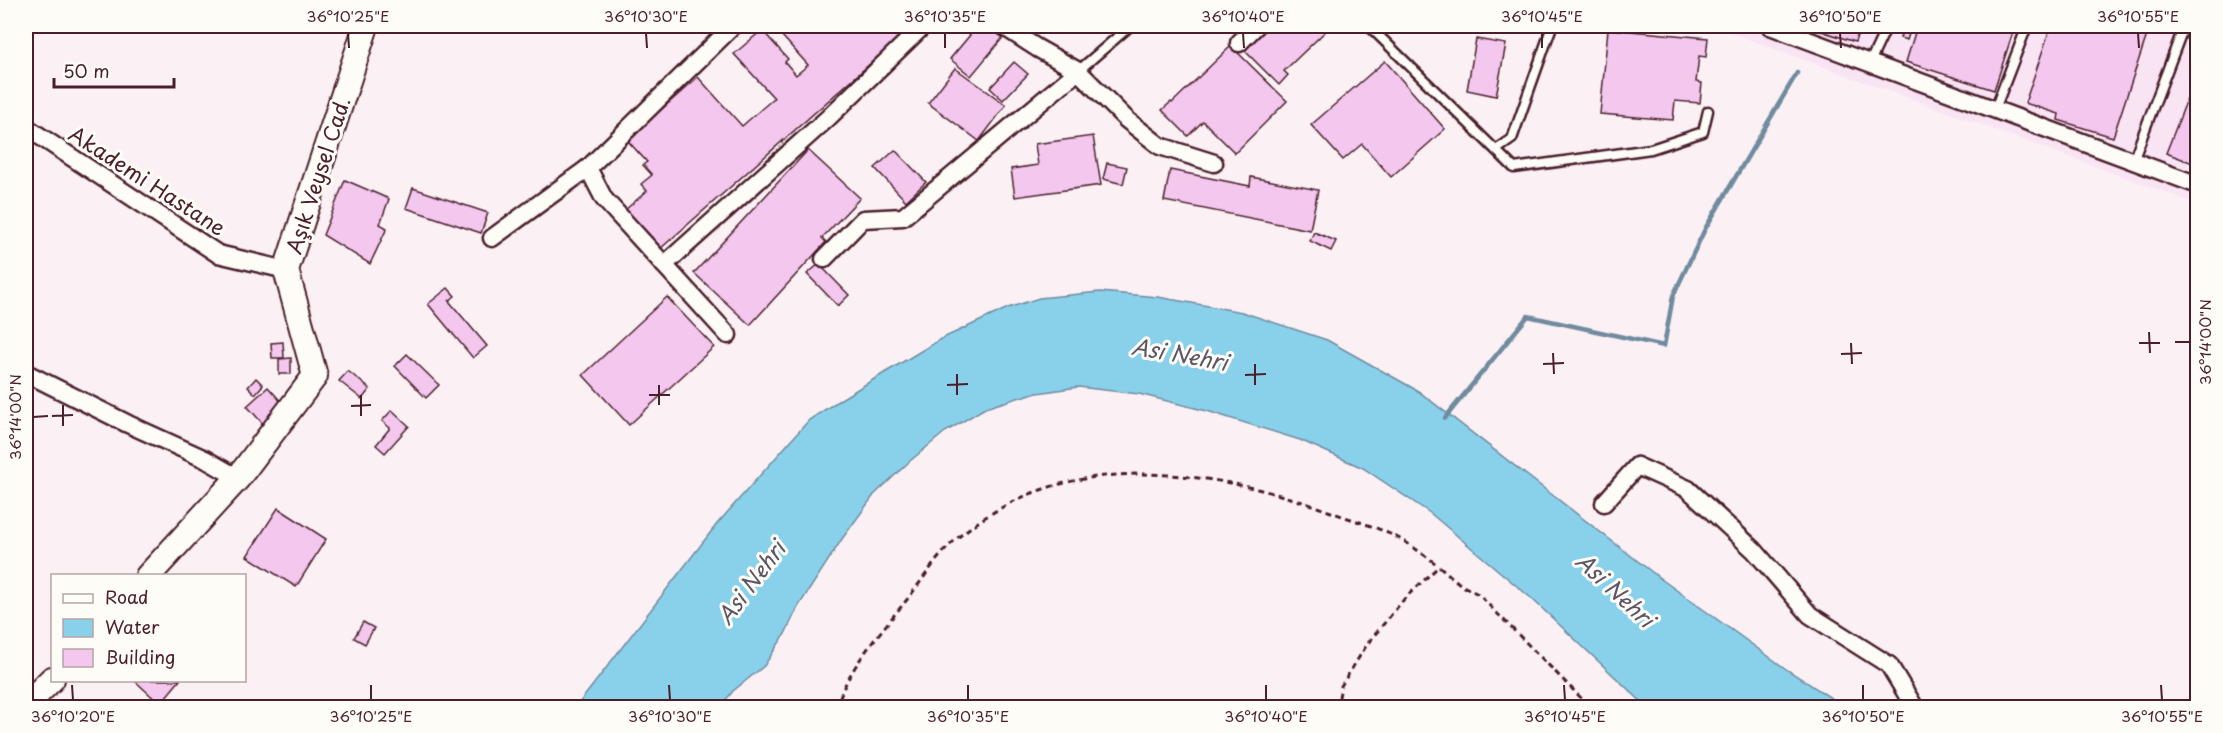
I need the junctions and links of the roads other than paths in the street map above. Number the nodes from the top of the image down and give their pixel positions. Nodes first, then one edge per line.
1 (366, 26) edge
2 (733, 26) edge
3 (922, 26) edge
4 (1004, 26) edge
5 (1130, 26) edge
6 (1256, 26) edge
7 (1370, 26) edge
8 (1552, 26) edge
9 (1770, 26) edge
10 (1887, 26) edge
11 (2027, 26) edge
12 (2184, 26) edge
13 (1239, 43) dead end
14 (1870, 62) junction
15 (1078, 71) junction
16 (1995, 109) junction
17 (1708, 111) dead end
18 (26, 127) edge
19 (1496, 150) junction
20 (2133, 161) junction
21 (1214, 163) dead end
22 (588, 168) junction
23 (2198, 185) edge
24 (492, 238) dead end
25 (824, 259) dead end
26 (664, 266) junction
27 (286, 270) junction
28 (728, 335) dead end
29 (26, 373) edge
30 (238, 478) junction
31 (1604, 503) dead end
32 (150, 574) edge
33 (51, 679) edge
34 (26, 705) edge
35 (1915, 708) edge

1 - 27 street, Aşık Veysel Cad.
2 - 22 street
3 - 26 street
4 - 15 street
5 - 15 lane
6 - 13 street
7 - 19 lane
8 - 19 lane
9 - 14 street
10 - 14 lane
11 - 16 lane
12 - 20 lane
14 - 16 street
15 - 21 street
15 - 25 street
16 - 20 street
17 - 19 lane
18 - 27 street, Akademi Hastane
20 - 23 street
22 - 24 street
22 - 26 street
26 - 28 street
27 - 30 street, Aşık Veysel Cad.
29 - 30 street
30 - 32 street
31 - 35 street
33 - 34 street

